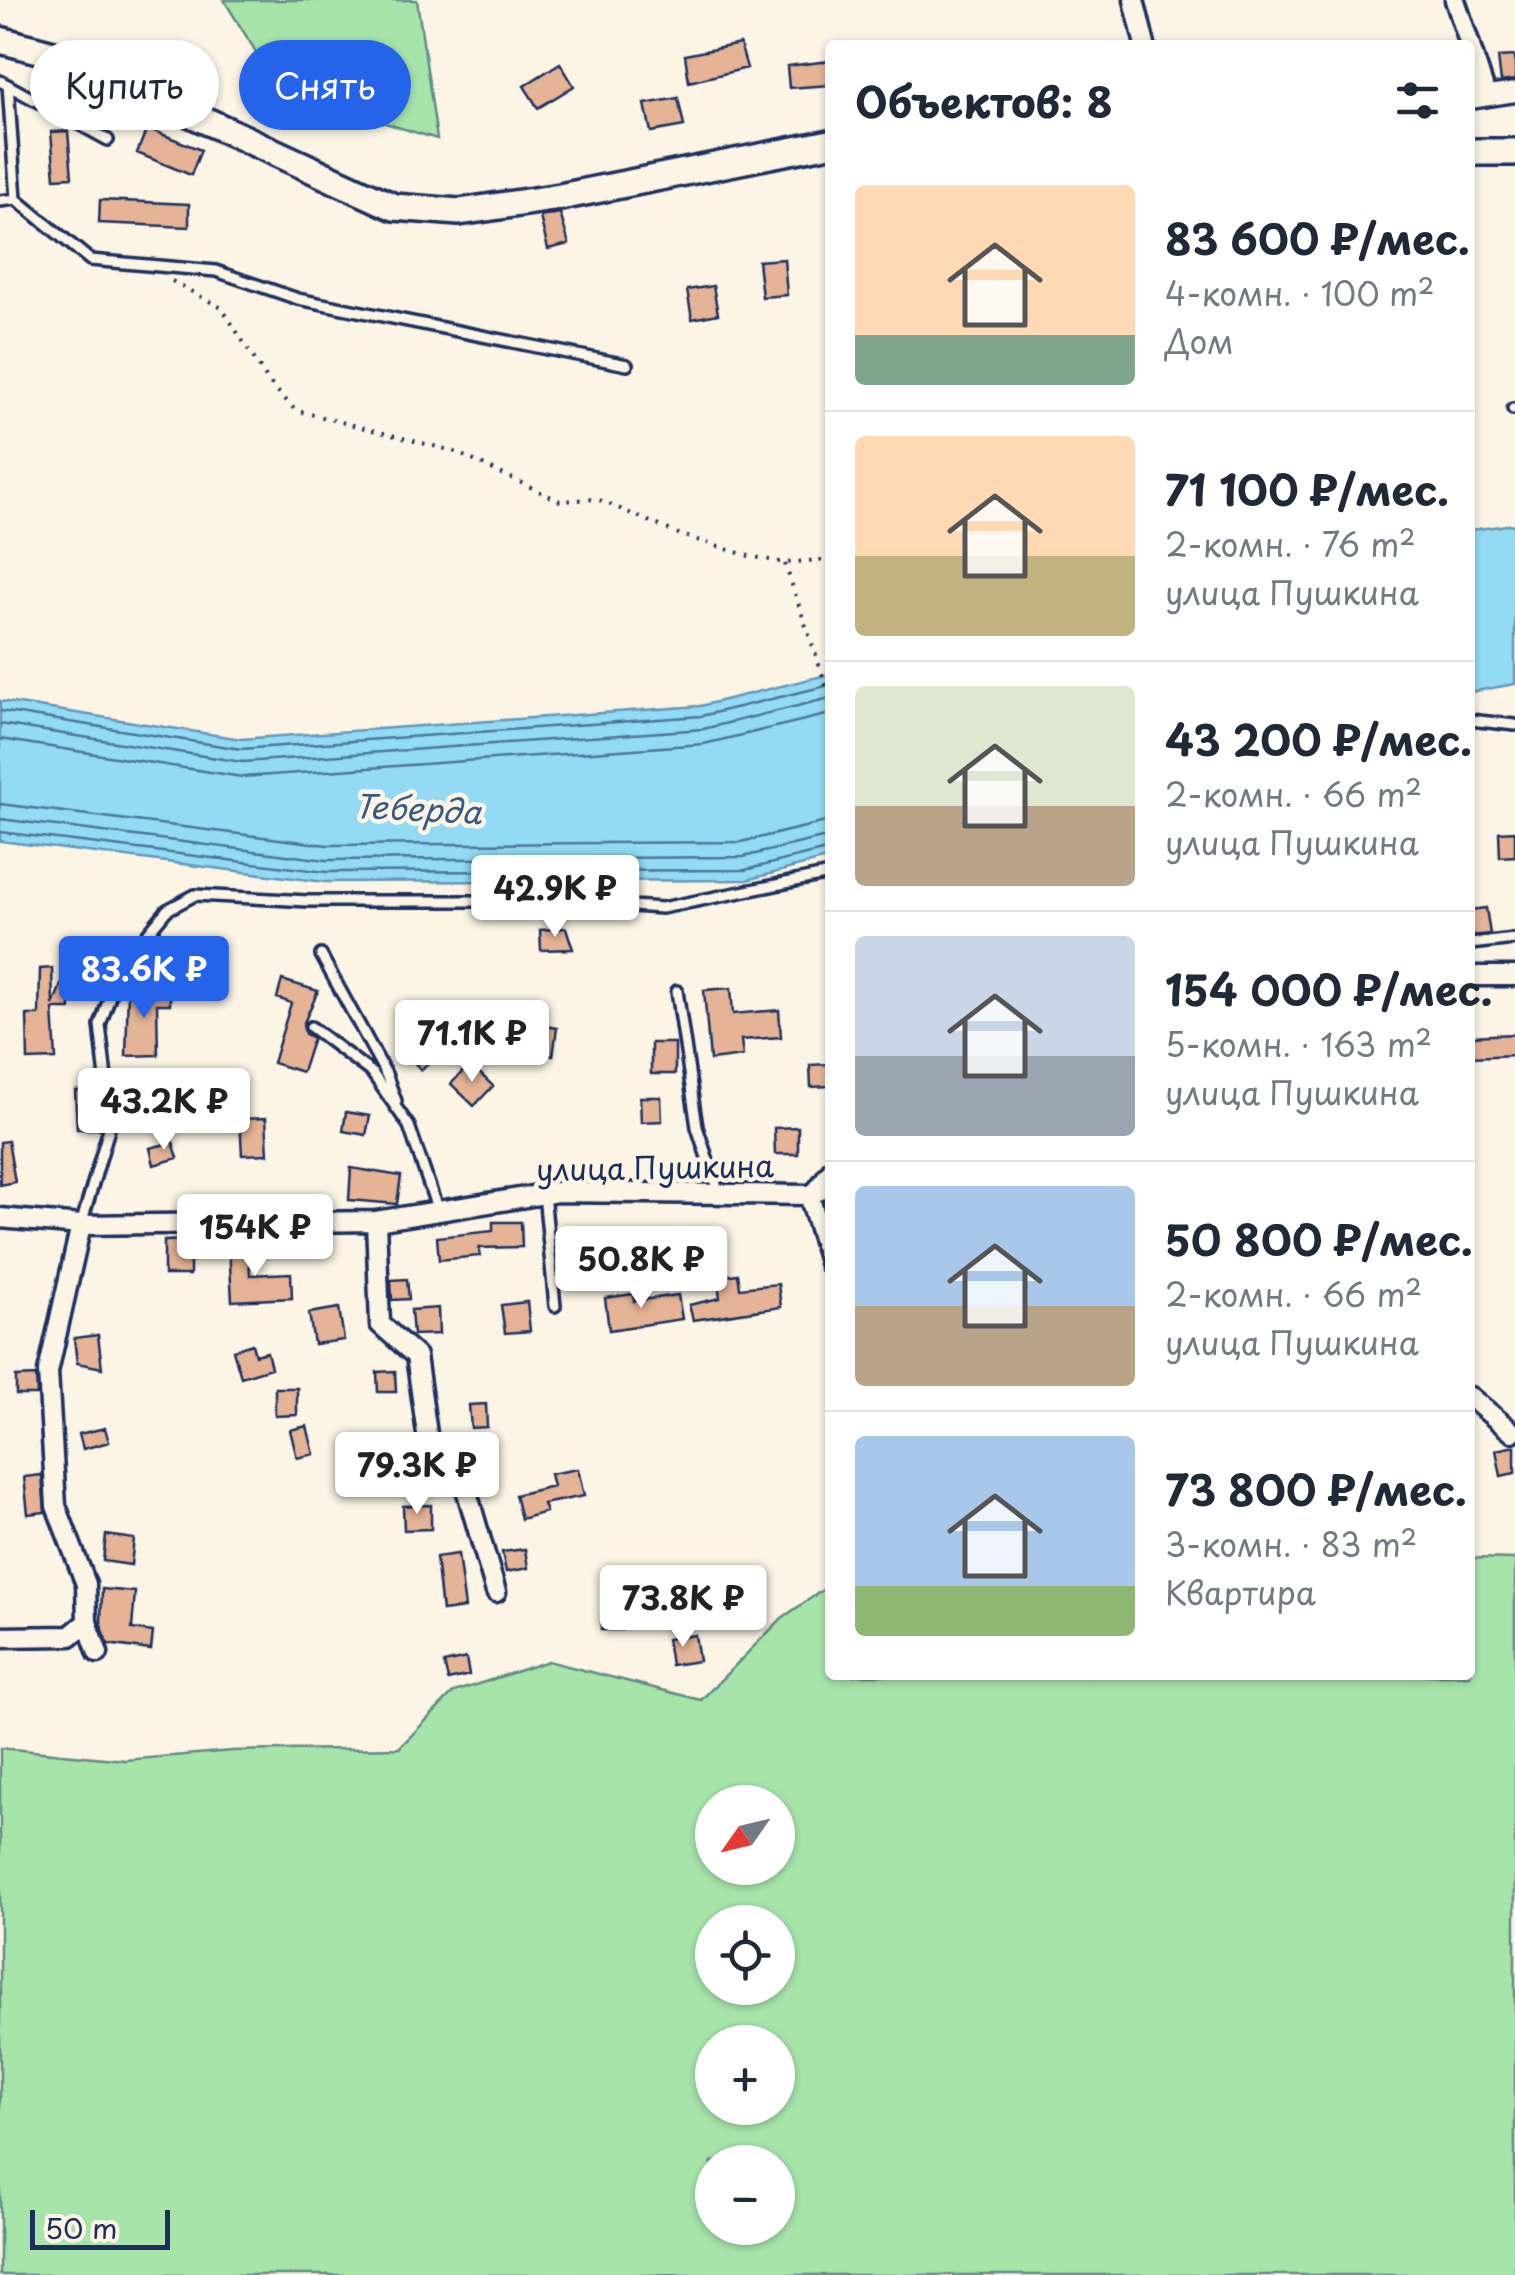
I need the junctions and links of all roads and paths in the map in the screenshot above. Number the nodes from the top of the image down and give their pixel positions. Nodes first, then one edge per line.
1 (1134, 0) edge
2 (1455, 0) edge
3 (0, 40) edge
4 (1144, 40) edge
5 (1468, 40) edge
6 (4, 83) edge
7 (1515, 92) edge
8 (1478, 97) edge
9 (108, 140) dead end
10 (825, 143) edge
11 (1475, 152) edge
12 (1515, 152) edge
13 (16, 199) junction
14 (0, 201) edge
15 (171, 280) dead end
16 (627, 365) dead end
17 (825, 559) edge
18 (784, 563) junction
19 (825, 682) edge
20 (1475, 721) edge
21 (1515, 725) edge
22 (825, 875) edge
23 (1515, 939) edge
24 (1475, 943) edge
25 (321, 955) dead end
26 (1475, 976) edge
27 (1515, 976) edge
28 (677, 991) dead end
29 (311, 1026) dead end
30 (400, 1113) junction
31 (825, 1172) edge
32 (825, 1188) edge
33 (544, 1194) junction
34 (718, 1194) junction
35 (809, 1196) junction
36 (438, 1211) junction
37 (0, 1218) edge
38 (376, 1222) junction
39 (81, 1226) junction
40 (825, 1248) edge
41 (554, 1306) dead end
42 (1475, 1401) edge
43 (1512, 1432) dead end
44 (496, 1592) dead end
45 (88, 1622) junction
46 (0, 1637) edge
47 (98, 1653) dead end

1 - 4 street
2 - 5 street
3 - 10 main road
6 - 9 lane
6 - 13 lane
7 - 8 street
11 - 12 main road
13 - 14 lane
13 - 16 lane
15 - 18 path
17 - 18 path
18 - 19 path
20 - 21 lane
22 - 39 lane
23 - 24 lane
25 - 30 lane
26 - 27 street
28 - 34 lane
29 - 30 lane
30 - 36 lane
31 - 35 lane
32 - 35 street, улица Пушкина
33 - 34 street, улица Пушкина
33 - 36 street, улица Пушкина
33 - 41 lane
34 - 35 street, улица Пушкина
35 - 40 street
36 - 38 street, улица Пушкина
37 - 39 street, улица Пушкина
38 - 39 street, улица Пушкина
38 - 44 street
39 - 45 street
42 - 43 street
45 - 46 street
45 - 47 street

